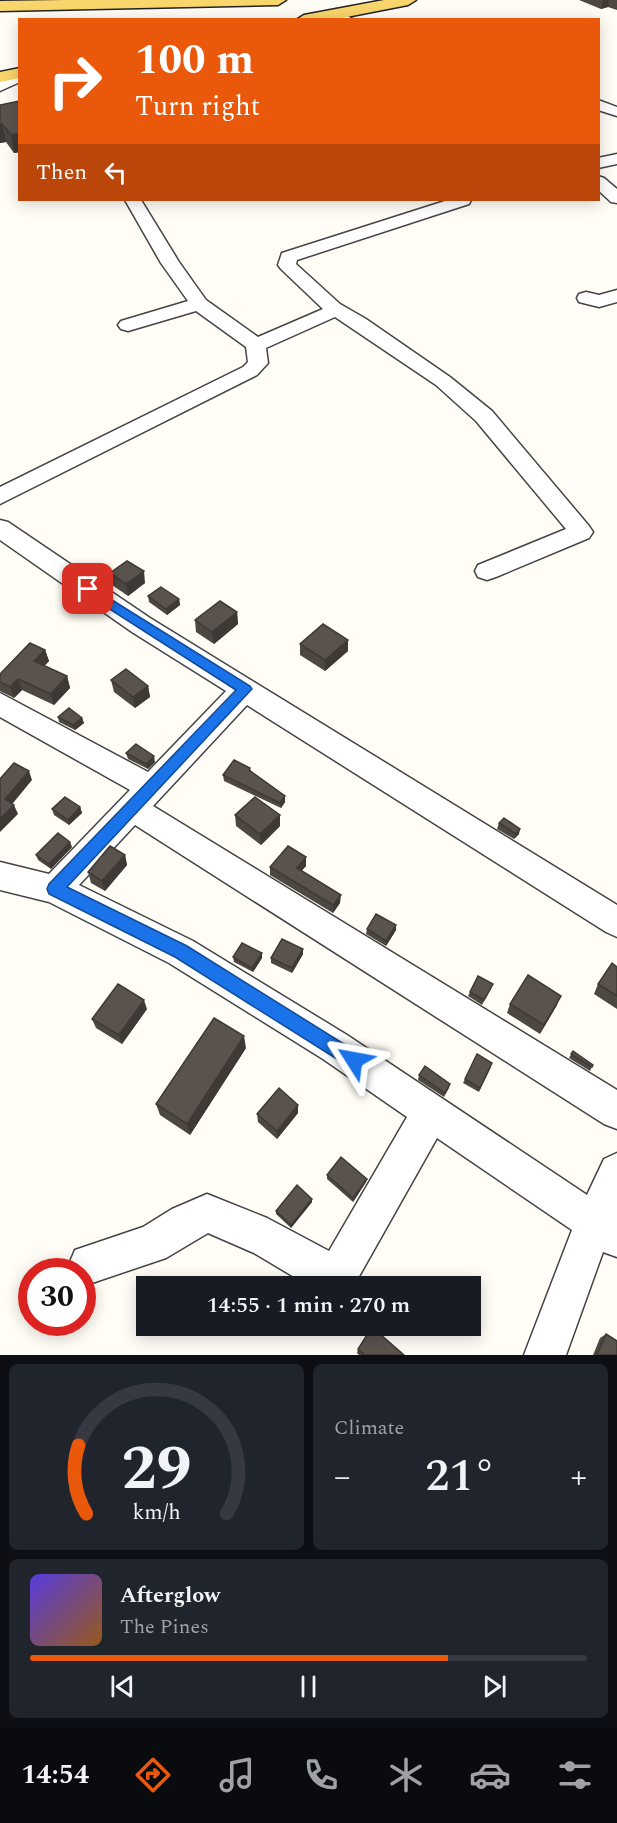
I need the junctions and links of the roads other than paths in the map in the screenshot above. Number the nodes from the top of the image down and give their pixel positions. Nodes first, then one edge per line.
1 (0, 0) edge
2 (39, 0) edge
3 (278, 0) edge
4 (408, 0) edge
5 (0, 6) edge
6 (343, 16) edge
7 (324, 18) edge
8 (18, 75) edge
9 (18, 76) edge
10 (0, 77) edge
11 (0, 87) edge
12 (600, 105) edge
13 (617, 112) edge
14 (617, 159) edge
15 (600, 163) edge
16 (600, 183) edge
17 (617, 198) edge
18 (135, 201) edge
19 (460, 201) edge
20 (617, 296) edge
21 (586, 298) dead end
22 (199, 304) junction
23 (333, 308) junction
24 (128, 325) dead end
25 (256, 345) junction
26 (0, 496) edge
27 (6, 541) edge
28 (487, 571) dead end
29 (245, 689) junction
30 (0, 704) edge
31 (142, 798) junction
32 (0, 876) edge
33 (55, 889) junction
34 (617, 922) edge
35 (617, 1111) edge
36 (431, 1113) junction
37 (617, 1172) edge
38 (605, 1231) edge
39 (96, 1262) edge
40 (545, 1355) edge

1 - 2 main road
3 - 5 main road
4 - 6 main road
6 - 7 main road
8 - 10 main road
9 - 11 street
12 - 13 street
14 - 15 street
16 - 17 street
18 - 22 street
19 - 23 street
20 - 21 street
22 - 24 street
22 - 25 street
23 - 25 street
23 - 28 street
25 - 26 street
27 - 29 street
29 - 31 street
29 - 34 street
30 - 31 street
31 - 33 street
31 - 35 street
32 - 33 street
33 - 36 street
36 - 38 street
36 - 39 street
37 - 38 street
38 - 40 street

